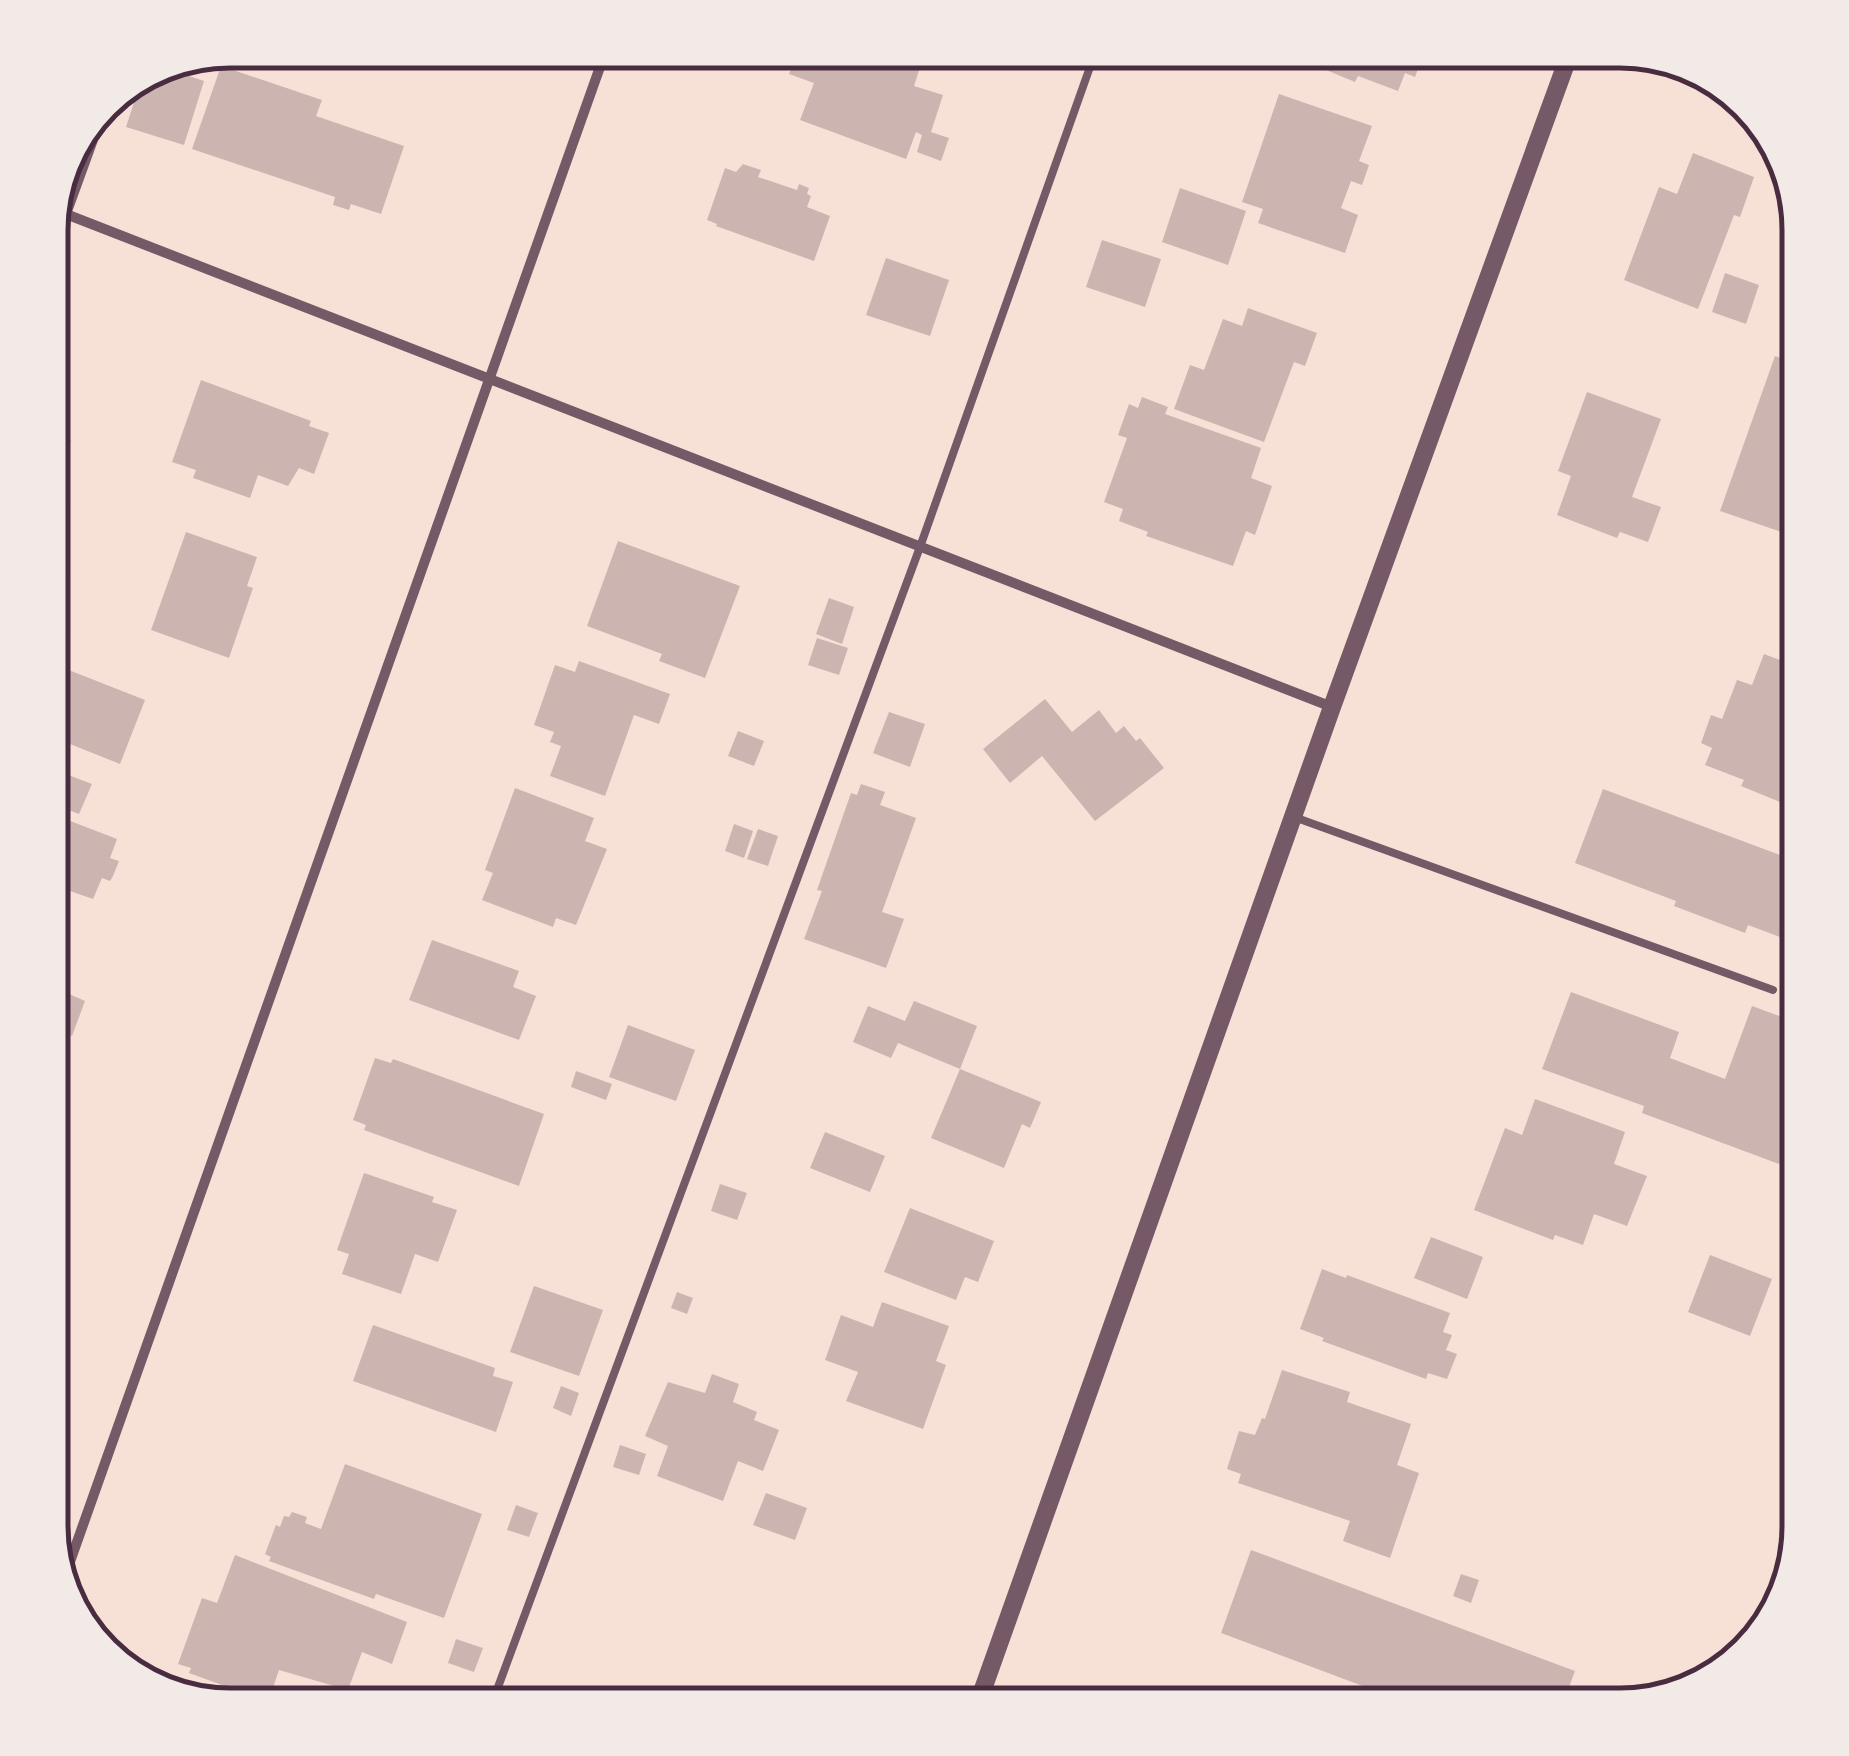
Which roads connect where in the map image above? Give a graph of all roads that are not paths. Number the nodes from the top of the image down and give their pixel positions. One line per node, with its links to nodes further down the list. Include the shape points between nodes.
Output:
1 (600, 68): 7 (street)
2 (1090, 68): 8 (lane)
3 (1564, 68): 9 (street)
4 (92, 145): 5 (lane)
5 (70, 205)
6 (69, 215): 7 (street)
7 (490, 379): 8 (street); 12 (street)
8 (920, 547): 9 (street); 13 (lane)
9 (1332, 707): 10 (street)
10 (1294, 817): 11 (lane); 14 (street)
11 (1774, 990)
12 (71, 1558)
13 (498, 1688)
14 (984, 1688)

